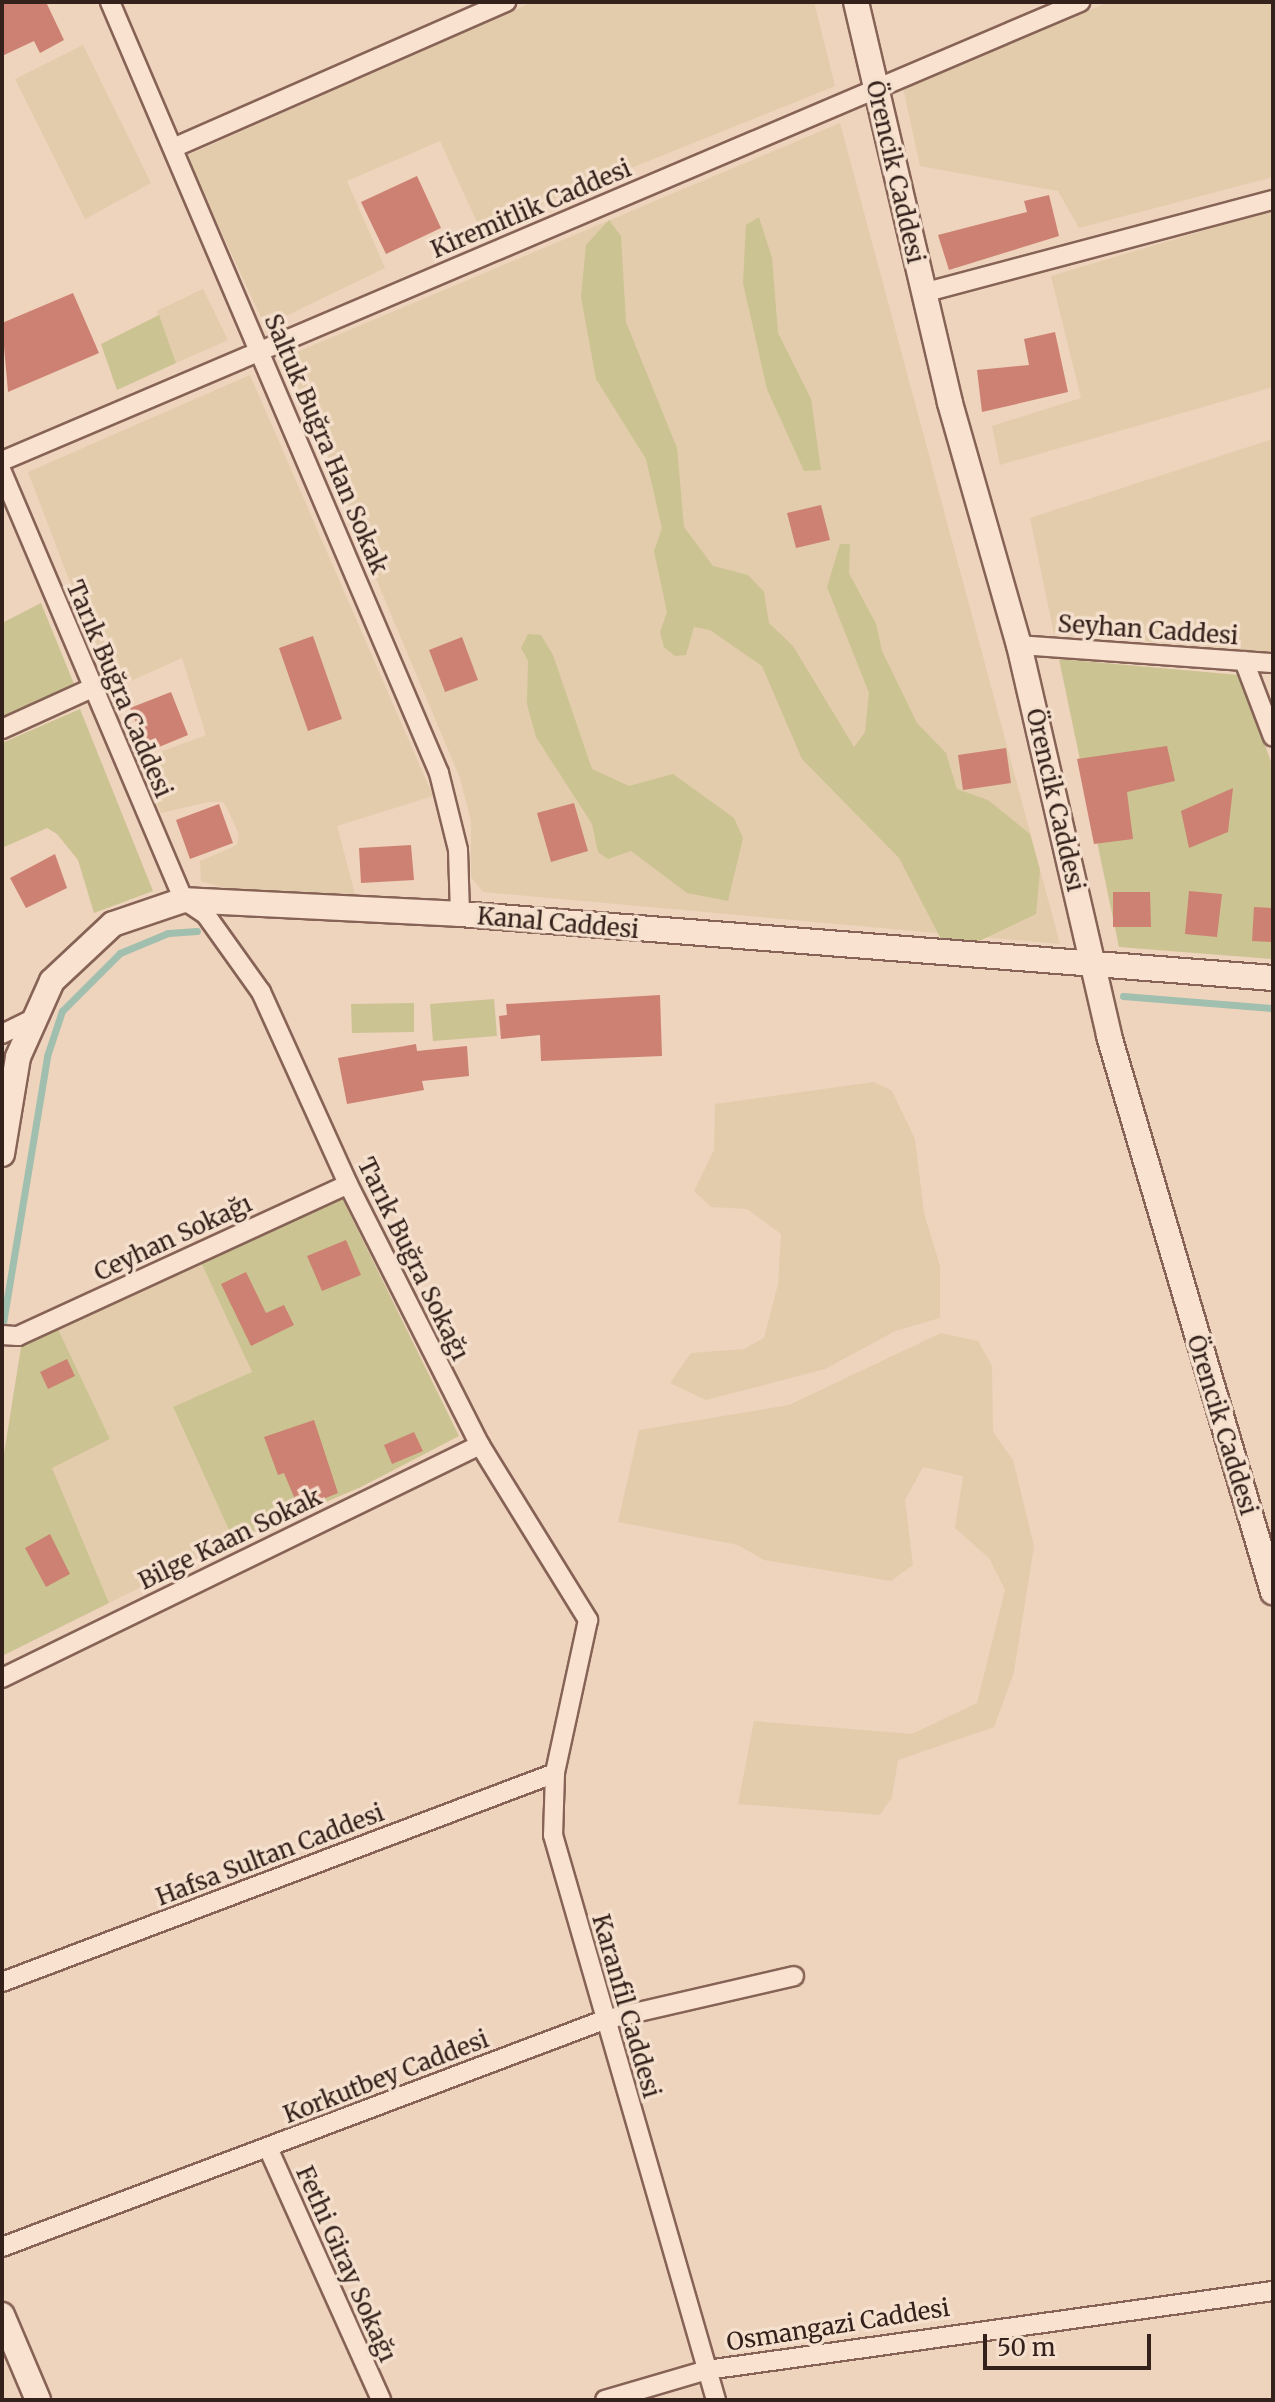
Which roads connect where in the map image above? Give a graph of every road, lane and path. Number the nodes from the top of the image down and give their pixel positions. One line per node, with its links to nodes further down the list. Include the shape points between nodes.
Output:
1 (110, 2): 6 (street, Saltuk Buğra Han Sokak)
2 (506, 2): 6 (street)
3 (856, 2): 5 (street, Örencik Caddesi)
4 (1080, 2): 5 (street, Kiremitlik Caddesi)
5 (874, 87): 8 (street, Örencik Caddesi); 9 (street, Kiremitlik Caddesi)
6 (173, 148): 9 (street, Saltuk Buğra Han Sokak)
7 (1273, 200): 8 (street)
8 (923, 293): 12 (street, Örencik Caddesi)
9 (261, 350): 10 (street, Kiremitlik Caddesi); 19 (street, Saltuk Buğra Han Sokak, via 439,773 458,850)
10 (2, 461)
11 (2, 472): 15 (street, Tarık Buğra Caddesi)
12 (1019, 645): 13 (street, Seyhan Caddesi); 20 (street, Örencik Caddesi)
13 (1244, 661): 14 (street, Seyhan Caddesi); 17 (street)
14 (1273, 663)
15 (92, 688): 16 (street); 18 (street, Tarık Buğra Caddesi)
16 (2, 729)
17 (1273, 737)
18 (184, 900): 19 (street, Kanal Caddesi); 22 (street, Kanal Caddesi, via 130,914 92,939 52,981); 25 (street, Tarık Buğra Sokağı, via 206,915 238,953)
19 (460, 914): 20 (street, Kanal Caddesi)
20 (1092, 962): 21 (street, Kanal Caddesi); 28 (street, Örencik Caddesi)
21 (1273, 978)
22 (29, 1021): 23 (street); 24 (street, Kanal Caddesi)
23 (2, 1034)
24 (2, 1154)
25 (348, 1184): 26 (street, Ceyhan Sokağı); 27 (street, Tarık Buğra Sokağı)
26 (10, 1335)
27 (480, 1445): 29 (street, Tarık Buğra Sokağı); 30 (street, Bilge Kaan Sokak)
28 (1273, 1592)
29 (588, 1620): 31 (street, Karanfil Caddesi)
30 (2, 1678)
31 (555, 1773): 33 (street, Hafsa Sultan Caddesi); 34 (street, Karanfil Caddesi, via 553,1835)
32 (794, 1976): 34 (street, Korkutbey Caddesi)
33 (2, 1982)
34 (604, 2020): 35 (street, Korkutbey Caddesi); 39 (street, Karanfil Caddesi)
35 (268, 2148): 36 (street, Korkutbey Caddesi); 41 (street, Fethi Giray Sokağı)
36 (2, 2247)
37 (1273, 2291): 39 (street, Osmangazi Caddesi)
38 (2, 2315): 40 (street)
39 (707, 2370): 42 (street, Osmangazi Caddesi); 43 (street, Karanfil Caddesi)
40 (38, 2400)
41 (381, 2400)
42 (605, 2400)
43 (716, 2400)

